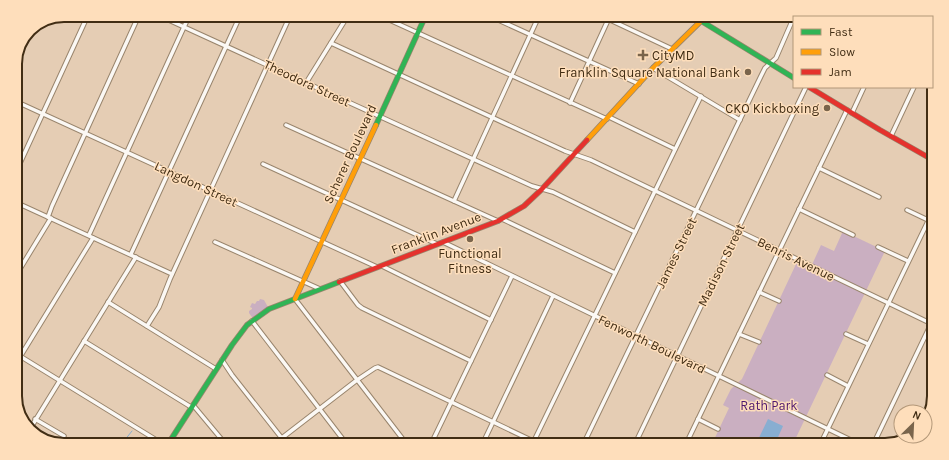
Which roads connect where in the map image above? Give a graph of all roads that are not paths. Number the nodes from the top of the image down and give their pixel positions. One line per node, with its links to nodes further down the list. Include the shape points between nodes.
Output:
1 (85, 22): 40 (street)
2 (136, 22): 46 (street)
3 (173, 22): 17 (street, Theodora Street)
4 (187, 22): 17 (street)
5 (237, 22): 21 (street)
6 (287, 22): 25 (street)
7 (344, 22): 20 (street)
8 (394, 22): 18 (street)
9 (423, 22): 18 (main road, Scherer Boulevard)
10 (503, 22): 19 (street)
11 (536, 22): 19 (street)
12 (606, 22): 23 (street)
13 (616, 22): 22 (street)
14 (697, 22): 22 (main road, Franklin Avenue)
15 (705, 22): 24 (main road)
16 (792, 22): 24 (street, James Street, via 776,58)
17 (184, 27): 21 (street, Theodora Street); 49 (street)
18 (418, 33): 27 (main road, Scherer Boulevard); 28 (street)
19 (530, 34): 23 (street); 28 (street)
20 (330, 43): 27 (street, Benris Avenue); 30 (street)
21 (226, 46): 25 (street, Theodora Street); 57 (street)
22 (672, 49): 26 (main road, Franklin Avenue)
23 (589, 61): 31 (street); 37 (street)
24 (770, 63): 29 (main road); 44 (street, James Street, via 765,68)
25 (268, 65): 30 (street, Theodora Street); 59 (street)
26 (653, 68): 31 (main road, Franklin Avenue); 36 (street)
27 (399, 75): 41 (main road, Scherer Boulevard); 42 (street, Benris Avenue)
28 (511, 76): 37 (street); 42 (street)
29 (793, 77)
30 (306, 83): 41 (street, Theodora Street)
31 (639, 84): 43 (main road, Franklin Avenue)
32 (809, 88): 72 (street, Madison Street)
33 (812, 88): 39 (main road)
34 (863, 88): 39 (street)
35 (914, 88): 47 (street)
36 (701, 96): 44 (street); 48 (street)
37 (570, 103): 43 (street)
38 (22, 104): 40 (street, Langdon Street)
39 (850, 111): 47 (main road); 56 (street)
40 (43, 114): 46 (street, Langdon Street); 53 (street)
41 (380, 116): 52 (main road, Scherer Boulevard); 54 (street, Theodora Street)
42 (492, 118): 50 (street, Benris Avenue); 54 (street)
43 (608, 118): 48 (street); 50 (main road, Franklin Avenue)
44 (740, 120): 67 (street, James Street)
45 (286, 125): 52 (street)
46 (85, 133): 49 (street, Langdon Street); 68 (street, via 52,206)
47 (891, 136): 51 (main road)
48 (675, 149): 60 (street)
49 (127, 152): 57 (street, Langdon Street); 74 (street)
50 (575, 154): 58 (main road, Franklin Avenue); 60 (street, Benris Avenue)
51 (927, 156)
52 (360, 158): 62 (main road, Scherer Boulevard); 63 (street)
53 (22, 159)
54 (473, 159): 58 (street, Theodora Street); 63 (street)
55 (263, 164): 62 (street)
56 (819, 168): 61 (street); 65 (street)
57 (169, 171): 59 (street, Langdon Street); 83 (street)
58 (542, 189): 69 (main road, Franklin Avenue, via 524,206); 73 (street, Theodora Street)
59 (210, 190): 78 (street, Langdon Street); 89 (street)
60 (655, 191): 67 (street, Benris Avenue); 73 (street)
61 (879, 197)
62 (341, 200): 78 (main road, Scherer Boulevard); 80 (street)
63 (454, 201): 69 (street)
64 (22, 205): 68 (street)
65 (799, 209): 75 (street); 82 (street)
66 (907, 210): 70 (street)
67 (696, 211): 72 (street, Benris Avenue); 108 (street, James Street)
68 (50, 218): 74 (street); 86 (street)
69 (500, 220): 79 (main road, Franklin Avenue); 88 (street)
70 (927, 220)
71 (927, 222): 85 (street)
72 (738, 230): 82 (street, Benris Avenue); 113 (street, Madison Street)
73 (635, 232): 88 (street)
74 (89, 235): 76 (street)
75 (853, 235)
76 (93, 238): 83 (street); 112 (street)
77 (215, 242): 91 (street)
78 (322, 242): 87 (street, Langdon Street); 91 (main road, Scherer Boulevard)
79 (443, 242): 80 (main road, Franklin Avenue); 90 (street, Fenworth Boulevard)
80 (438, 244): 87 (main road, Franklin Avenue)
81 (878, 247): 85 (street)
82 (779, 250): 94 (street); 99 (street, Benris Avenue)
83 (131, 254): 84 (street)
84 (136, 257): 89 (street); 98 (street)
85 (908, 261): 99 (street)
86 (22, 265)
87 (380, 266): 92 (main road, Franklin Avenue); 101 (street, Langdon Street)
88 (615, 273): 100 (street)
89 (172, 274): 104 (street, via 159,307)
90 (512, 276): 95 (street, Fenworth Boulevard); 101 (street)
91 (303, 282): 93 (street); 96 (main road, Scherer Boulevard)
92 (340, 282): 93 (main road, Franklin Avenue); 116 (street, via 362,308)
93 (320, 290): 96 (main road, Franklin Avenue)
94 (759, 292): 97 (street); 106 (street)
95 (553, 296): 100 (street, Fenworth Boulevard); 128 (street)
96 (295, 299): 102 (main road, Franklin Avenue, via 269,310); 121 (street)
97 (779, 301)
98 (108, 302): 104 (street); 109 (street)
99 (888, 303): 103 (street, Benris Avenue); 111 (street)
100 (594, 316): 108 (street, Fenworth Boulevard); 143 (street)
101 (491, 320): 116 (street)
102 (252, 321): 115 (main road, Franklin Avenue, via 241,332); 125 (street)
103 (927, 322)
104 (146, 326): 117 (street)
105 (927, 330): 149 (street)
106 (739, 334): 110 (street); 119 (street)
107 (846, 334): 111 (street)
108 (636, 336): 113 (street, Fenworth Boulevard); 144 (street, James Street)
109 (84, 341): 120 (street); 124 (street)
110 (759, 342)
111 (868, 344): 122 (street)
112 (22, 353)
113 (677, 356): 119 (street, Fenworth Boulevard); 145 (street, Madison Street)
114 (22, 357): 120 (street)
115 (222, 360): 117 (main road, Franklin Avenue); 136 (street)
116 (471, 361): 123 (street)
117 (216, 369): 124 (main road, Franklin Avenue)
118 (827, 375): 122 (street)
119 (719, 376): 127 (street); 131 (street, Fenworth Boulevard)
120 (59, 380): 126 (street); 133 (street)
121 (357, 380): 123 (street, via 378,367); 125 (street); 139 (street)
122 (848, 386): 131 (street)
123 (451, 402): 128 (street); 140 (street)
124 (192, 406): 134 (main road, Franklin Avenue); 135 (street)
125 (320, 409): 137 (street); 138 (street)
126 (35, 419): 129 (street); 132 (street)
127 (698, 419): 130 (street); 146 (street)
128 (493, 422): 141 (street); 142 (street)
129 (32, 424)
130 (718, 429)
131 (828, 429): 147 (street); 148 (street, Fenworth Boulevard)
132 (64, 436)
133 (153, 438)
134 (172, 438)
135 (220, 438)
136 (281, 438)
137 (285, 438)
138 (342, 438)
139 (402, 438)
140 (434, 438)
141 (485, 438)
142 (524, 438)
143 (536, 438)
144 (586, 438)
145 (638, 438)
146 (689, 438)
147 (824, 438)
148 (847, 438)
149 (876, 438)

